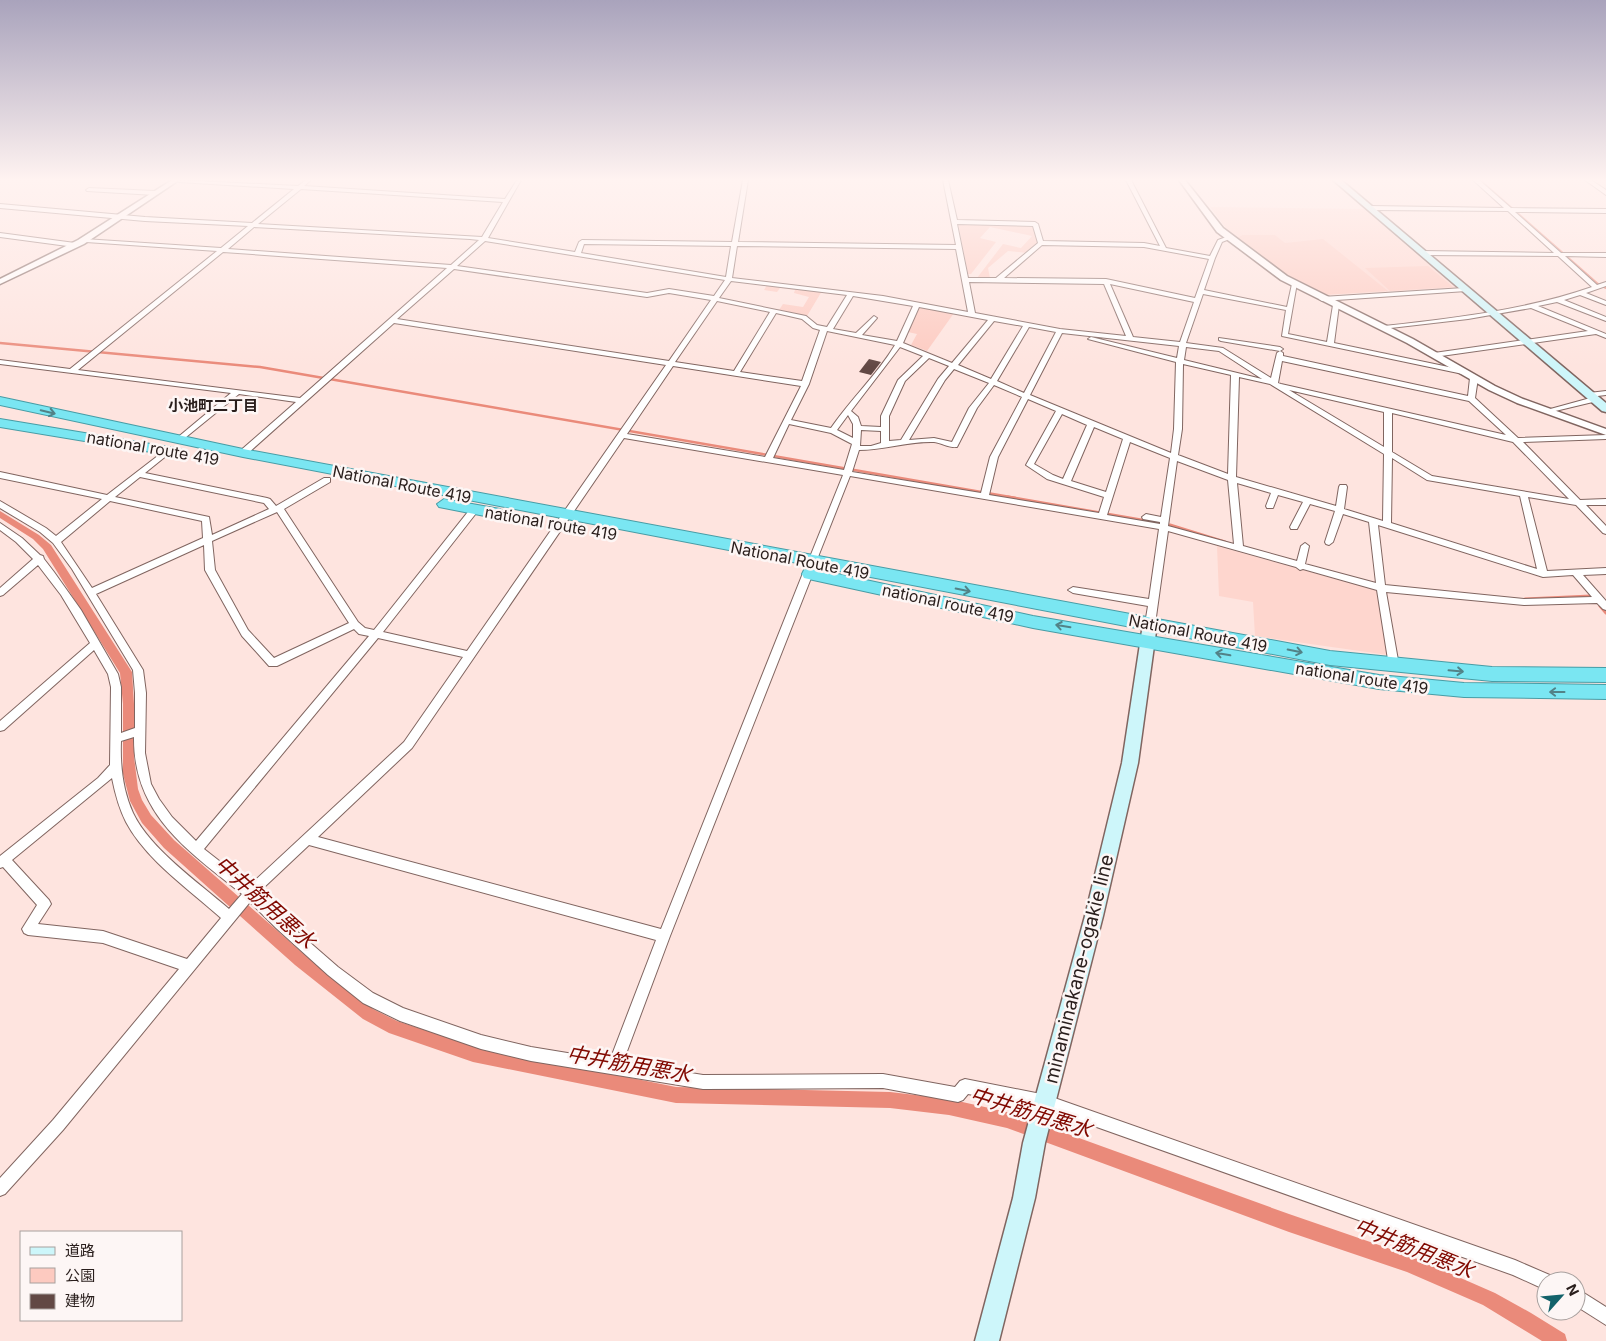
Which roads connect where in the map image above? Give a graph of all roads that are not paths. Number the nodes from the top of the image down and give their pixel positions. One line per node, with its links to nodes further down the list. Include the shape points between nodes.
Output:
1 (57, 243): 18 (street)
2 (80, 243): 18 (street)
3 (121, 243): 21 (street)
4 (231, 243): 21 (street)
5 (480, 243): 28 (street)
6 (508, 243): 22 (street)
7 (582, 243): 22 (street)
8 (626, 243): 17 (street)
9 (959, 243): 19 (street)
10 (1041, 243): 20 (street, via 1144,244); 32 (street)
11 (1161, 243): 20 (street)
12 (1219, 243): 27 (street)
13 (1235, 243): 34 (street)
14 (1410, 243): 23 (main road)
15 (1549, 243): 24 (street)
16 (1555, 243): 25 (street)
17 (735, 244): 19 (street); 29 (street)
18 (75, 245): 30 (street)
19 (960, 246): 31 (street)
20 (1164, 249): 27 (street)
21 (222, 250): 28 (street); 78 (street)
22 (578, 253): 29 (street)
23 (1422, 253): 24 (street); 36 (main road)
24 (1562, 255): 25 (street); 35 (street)
25 (1572, 256): 26 (street); 35 (street)
26 (1606, 257)
27 (1212, 258): 37 (street)
28 (453, 267): 40 (street, via 647,294 669,291); 55 (street)
29 (729, 277): 39 (street); 40 (street); 51 (street, via 843,288)
30 (2, 280)
31 (966, 280): 32 (street); 51 (street)
32 (998, 280): 33 (street)
33 (1106, 281): 43 (street); 63 (street)
34 (1294, 284): 41 (street); 48 (street)
35 (1600, 285): 38 (street); 50 (street)
36 (1464, 290): 41 (street); 50 (main road)
37 (1200, 291): 43 (street); 48 (street)
38 (1580, 293): 42 (street); 44 (street)
39 (850, 294): 45 (street); 58 (street)
40 (715, 298): 49 (street); 76 (street)
41 (1322, 298): 46 (street)
42 (1556, 299): 47 (street); 54 (street)
43 (1198, 301): 67 (street)
44 (1606, 303)
45 (917, 305): 51 (street); 68 (street)
46 (1336, 305): 57 (street); 69 (street)
47 (1530, 305): 50 (street); 60 (street)
48 (1289, 309): 62 (street)
49 (774, 311): 58 (street, via 804,317 815,327); 80 (street)
50 (1489, 311): 57 (street); 66 (main road)
51 (971, 312): 53 (street); 63 (street)
52 (874, 318): 61 (street)
53 (992, 318): 56 (street); 77 (street)
54 (1606, 319)
55 (394, 321): 76 (street); 92 (street)
56 (1028, 324): 59 (street); 83 (street)
57 (1384, 328): 72 (street)
58 (827, 330): 61 (street); 84 (street)
59 (1060, 331): 63 (street); 75 (street); 88 (street)
60 (1597, 332): 64 (street); 66 (street)
61 (858, 335): 68 (street)
62 (1284, 335): 69 (street); 70 (street)
63 (1129, 336): 67 (street)
64 (1606, 336)
65 (1222, 339): 70 (street)
66 (1526, 341): 72 (street); 89 (main road)
67 (1183, 343): 75 (street); 85 (street, via 1221,349)
68 (899, 344): 71 (street); 95 (street)
69 (1330, 344): 79 (street)
70 (1280, 349): 73 (street)
71 (928, 355): 77 (street); 102 (street, via 902,380 885,416)
72 (1434, 355): 79 (street)
73 (1280, 358): 85 (street); 90 (street)
74 (0, 362): 78 (street)
75 (1180, 362): 81 (street); 116 (street)
76 (671, 363): 80 (street); 104 (street)
77 (954, 365): 83 (street); 109 (street)
78 (72, 371): 86 (street)
79 (1462, 372): 82 (street)
80 (736, 373): 84 (street)
81 (1235, 375): 85 (street); 120 (street)
82 (1474, 378): 90 (street); 97 (street)
83 (993, 382): 88 (street); 109 (street, via 973,408 954,445 934,440)
84 (805, 384): 98 (street)
85 (1274, 384): 96 (street); 114 (street)
86 (237, 392): 92 (street); 111 (street)
87 (1606, 393): 89 (street)
88 (1027, 396): 94 (street); 125 (street, via 994,457)
89 (1591, 397): 93 (main road); 97 (street)
90 (1471, 399): 108 (street)
91 (0, 401): 111 (highway, National Route 419, one-way to 111)
92 (302, 401): 113 (street)
93 (1606, 409)
94 (1060, 410): 100 (street); 122 (street, via 1030,465)
95 (846, 411): 101 (street, via 854,414); 103 (street)
96 (1388, 411): 108 (street); 114 (street)
97 (1547, 411): 105 (street)
98 (787, 421): 103 (street); 115 (street)
99 (0, 423): 111 (highway, national route 419)
100 (1092, 423): 107 (street); 122 (street)
101 (857, 428): 102 (street); 112 (street)
102 (885, 429): 110 (street)
103 (833, 431): 112 (street)
104 (623, 432): 115 (street); 139 (street)
105 (1606, 432)
106 (1606, 437): 108 (street)
107 (1127, 438): 116 (street); 127 (street)
108 (1516, 440): 131 (street)
109 (904, 442): 110 (street)
110 (885, 444): 112 (street, via 872,448)
111 (174, 445): 113 (highway, National Route 419); 118 (street); 121 (highway, national route 419)
112 (856, 445): 117 (street)
113 (243, 453): 139 (highway, National Route 419)
114 (1388, 454): 126 (street, via 1430,478); 142 (street)
115 (769, 457): 117 (street)
116 (1174, 458): 120 (street); 141 (street)
117 (848, 470): 125 (street); 153 (street)
118 (138, 474): 129 (street); 135 (street, via 267,501)
119 (0, 476): 129 (street)
120 (1232, 478): 124 (street); 149 (street)
121 (328, 480): 135 (street); 136 (highway, national route 419)
122 (1066, 482): 127 (street)
123 (1343, 488): 137 (street)
124 (1275, 492): 130 (street); 134 (street)
125 (986, 493): 138 (street)
126 (1524, 493): 131 (street); 156 (street)
127 (1107, 495): 138 (street)
128 (1606, 497): 131 (street)
129 (108, 499): 146 (street, via 206,519); 147 (street)
130 (1308, 500): 137 (street); 144 (street)
131 (1576, 500): 132 (street); 145 (street)
132 (1606, 502)
133 (0, 504): 147 (street)
134 (1270, 506)
135 (276, 509): 146 (street); 163 (street)
136 (474, 510): 139 (highway, national route 419); 165 (street)
137 (1340, 510): 140 (street); 148 (street)
138 (1102, 513): 141 (street)
139 (563, 519): 153 (highway, national route 419, via 712,552); 167 (street)
140 (1373, 520): 142 (street); 157 (street)
141 (1164, 524): 149 (street); 161 (street)
142 (1387, 524): 156 (street)
143 (0, 526): 151 (street, via 18,537)
144 (1294, 527)
145 (1606, 532)
146 (208, 540): 159 (street); 163 (street, via 210,570 245,633 273,663)
147 (56, 541): 159 (street)
148 (1328, 542)
149 (1238, 546): 152 (street)
150 (1305, 546): 152 (street)
151 (40, 558): 160 (street); 166 (street, via 56,577)
152 (1301, 564): 157 (street)
153 (810, 568): 164 (highway, national route 419, via 1033,622); 180 (street)
154 (1606, 571): 155 (street)
155 (1575, 572): 156 (street); 162 (street)
156 (1543, 574)
157 (1381, 588): 162 (street, via 1524,602); 168 (street)
158 (1073, 590): 161 (street)
159 (91, 592): 172 (street, via 138,670)
160 (0, 593)
161 (1152, 603): 164 (street)
162 (1603, 604)
163 (355, 624): 165 (street, via 362,631)
164 (1149, 632): 168 (highway, National Route 419, one-way to 168); 170 (highway, national route 419, one-way to 164, via 1490,692 1379,682); 183 (main road, minaminakane-ogakie line, via 1130,763)
165 (376, 634): 167 (street); 176 (street)
166 (95, 644): 171 (street); 173 (street, via 113,674)
167 (469, 655): 175 (street, via 401,753)
168 (1394, 666): 169 (highway, National Route 419, one-way to 169, via 1492,674)
169 (1606, 675)
170 (1606, 692)
171 (0, 727)
172 (141, 730): 173 (street); 176 (street, via 141,766 149,794 164,815)
173 (116, 739): 174 (street)
174 (115, 767): 177 (street); 179 (street, via 133,824 155,849)
175 (306, 839): 178 (street); 180 (street)
176 (197, 849): 178 (street)
177 (2, 862): 181 (street, via 45,904 28,929 103,937)
178 (250, 893): 179 (street); 182 (street, via 333,971 368,998 400,1014 481,1042 531,1054)
179 (228, 916): 181 (street)
180 (664, 936): 182 (street)
181 (189, 966): 184 (street, via 58,1125)
182 (615, 1066): 183 (street, via 703,1082 883,1081 958,1095 965,1086)
183 (1044, 1108): 185 (street); 188 (main road, minaminakane-ogakie line)
184 (0, 1189)
185 (1536, 1277)
186 (1586, 1303): 187 (street)
187 (1606, 1317)
188 (987, 1341)

